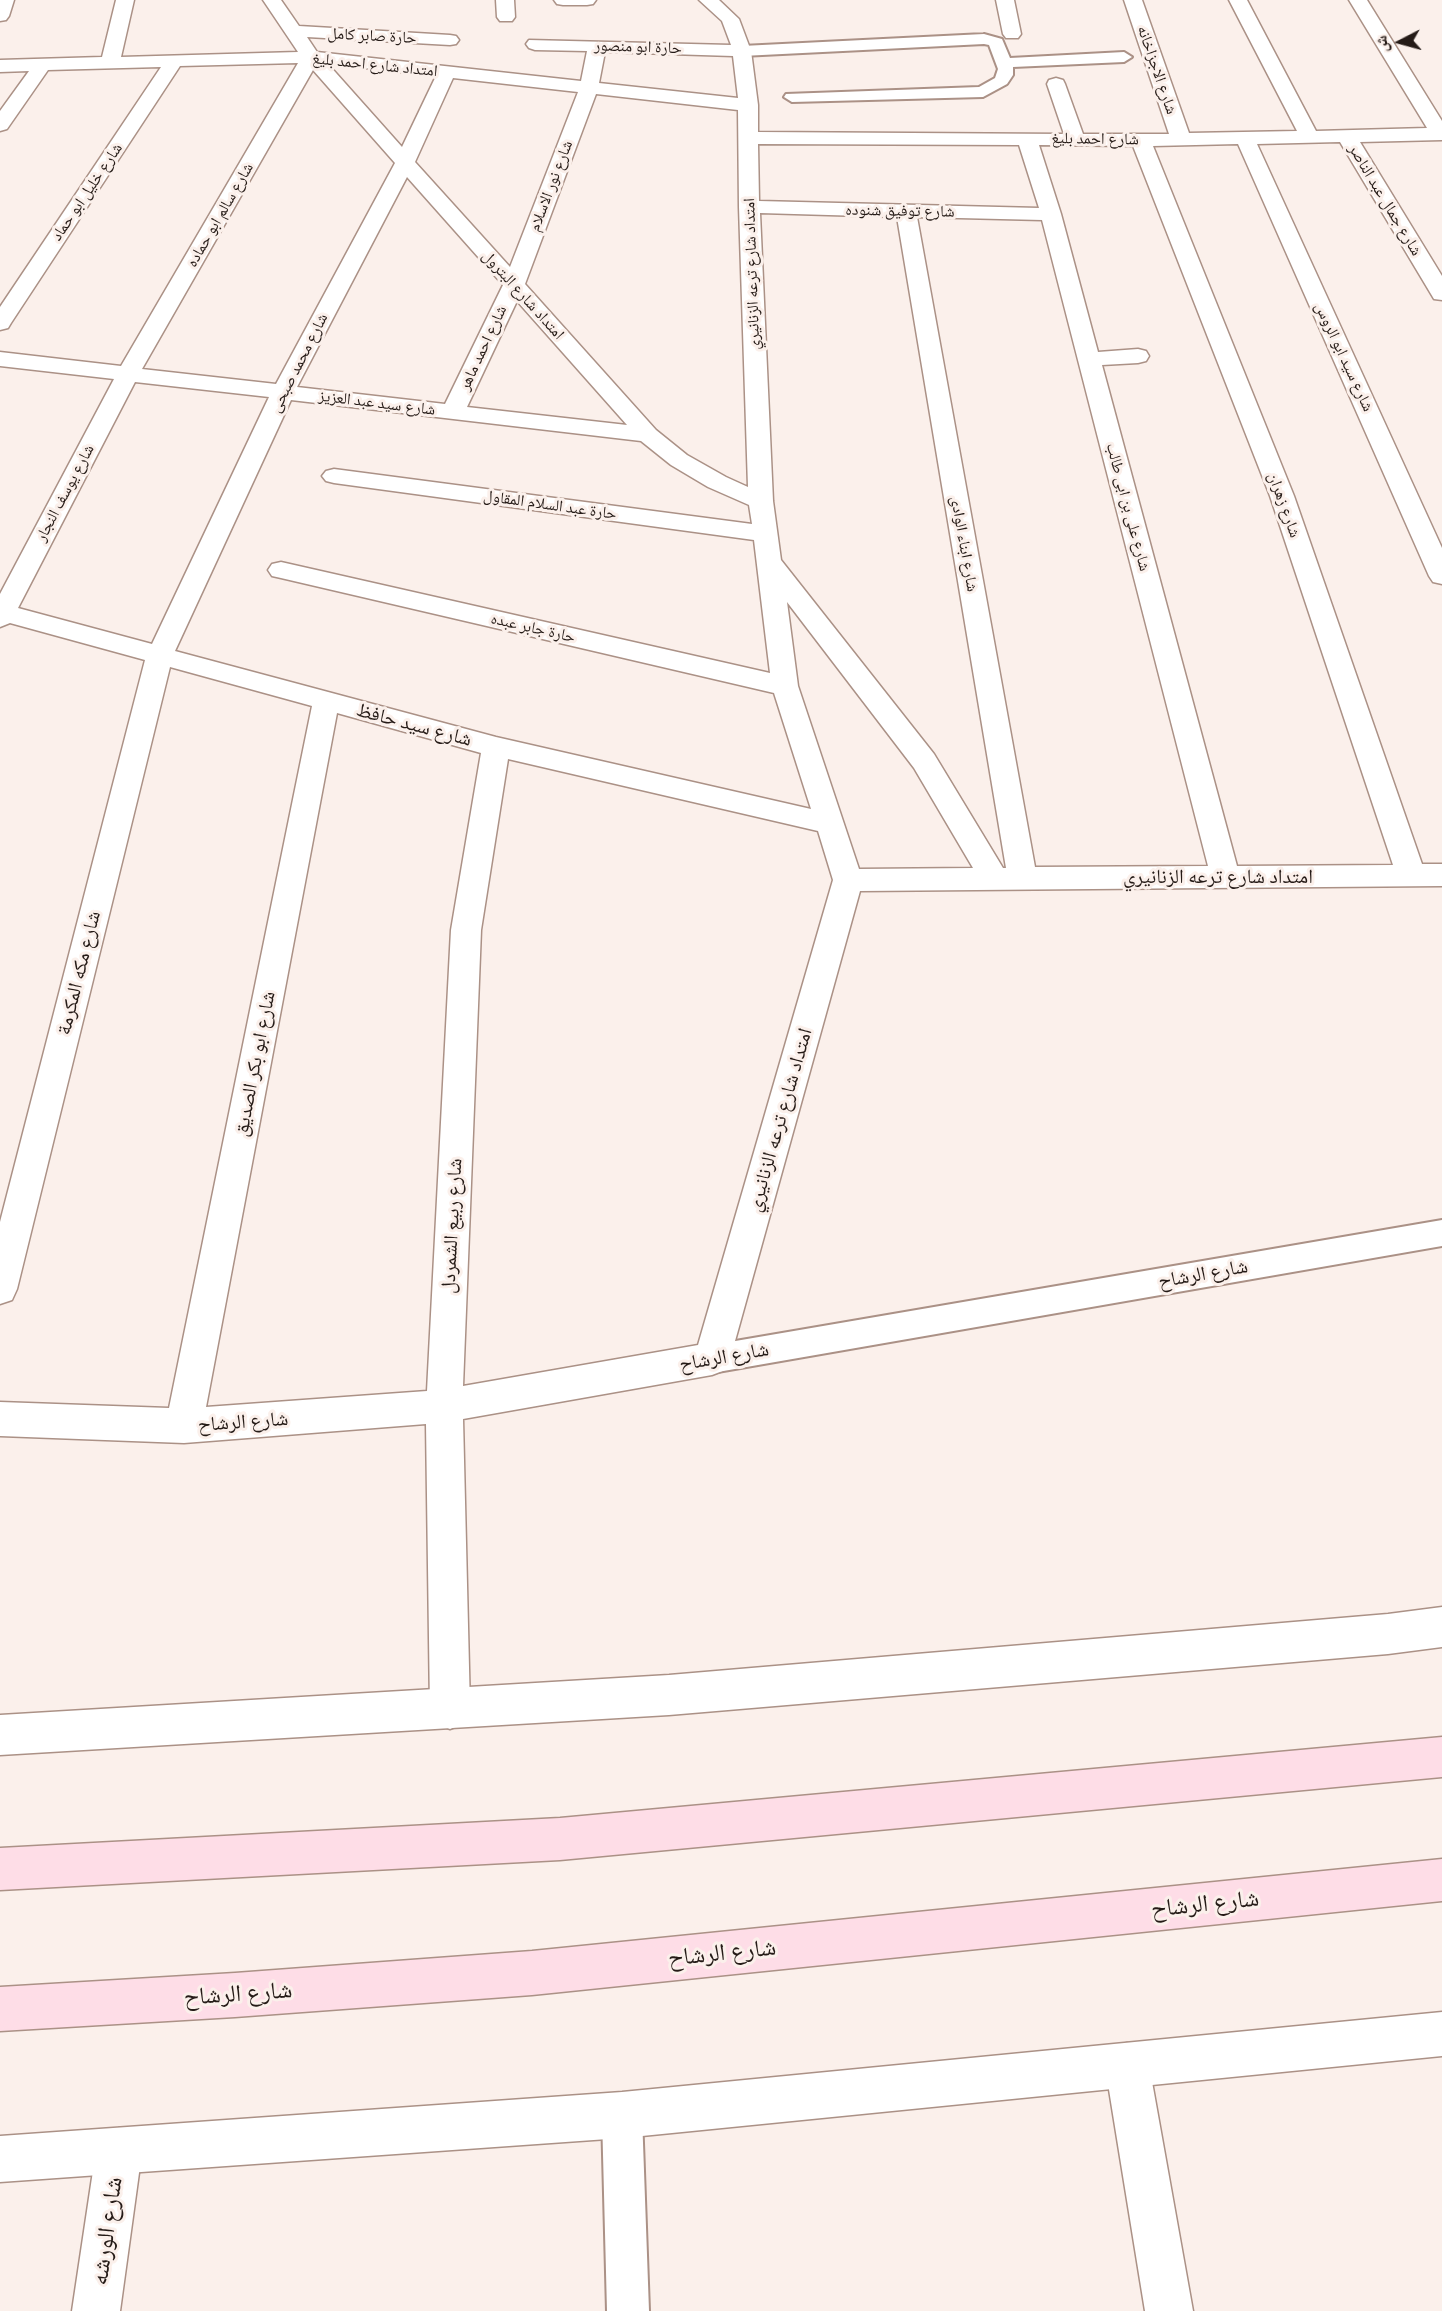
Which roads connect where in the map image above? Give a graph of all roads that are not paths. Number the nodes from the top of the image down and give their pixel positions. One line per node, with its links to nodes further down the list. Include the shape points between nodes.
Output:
1 (5, 0): 11 (street)
2 (125, 0): 21 (street)
3 (272, 0): 12 (street, امتداد شارع البترول)
4 (563, 0): 5 (street)
5 (587, 0)
6 (708, 0): 17 (street, امتداد شارع ترعه الزنانيري, via 729,19)
7 (1005, 0): 13 (street)
8 (1134, 0): 38 (street, شارع الاجزاخانه)
9 (1238, 0): 37 (street)
10 (1358, 0): 31 (street)
11 (0, 16)
12 (294, 31): 14 (street, حارة صابر كامل); 18 (street, امتداد شارع البترول)
13 (1012, 34)
14 (450, 40)
15 (535, 44): 16 (street, حارة ابو منصور)
16 (597, 46): 17 (street, حارة ابو منصور); 27 (street, شارع نور الاسلام)
17 (742, 51): 22 (lane, via 984,39 996,42); 29 (street, امتداد شارع ترعه الزنانيري)
18 (311, 57): 20 (street, امتداد شارع احمد بليغ); 25 (street, امتداد شارع احمد بليغ); 40 (street, امتداد شارع البترول); 50 (street, شارع سالم ابو حماده)
19 (1124, 57): 22 (lane)
20 (174, 61): 21 (street, امتداد شارع احمد بليغ); 46 (street, شارع خليل ابو حماد)
21 (110, 63): 23 (street, امتداد شارع احمد بليغ)
22 (1004, 63): 28 (lane, via 1004,78 983,92)
23 (44, 64): 24 (street, امتداد شارع احمد بليغ); 30 (street)
24 (0, 66)
25 (447, 72): 27 (street, امتداد شارع احمد بليغ); 40 (street, شارع محمد صبحى)
26 (1056, 84): 35 (street)
27 (589, 87): 29 (street, امتداد شارع احمد بليغ); 44 (street, شارع نور الاسلام)
28 (792, 97)
29 (748, 105): 33 (street, امتداد شارع ترعه الزنانيري)
30 (0, 125)
31 (1441, 134): 32 (street, شارع احمد بليغ)
32 (1347, 137): 37 (street, شارع احمد بليغ); 45 (street, شارع جمال عبد الناصر)
33 (748, 138): 34 (street, شارع احمد بليغ); 41 (street, امتداد شارع ترعه الزنانيري)
34 (1027, 138): 35 (street, شارع احمد بليغ); 43 (street, شارع على بن ابى طالب)
35 (1075, 138): 39 (street, شارع احمد بليغ)
36 (1245, 138): 37 (street, شارع احمد بليغ); 38 (street, شارع احمد بليغ); 58 (street, شارع سيد ابو الروس)
37 (1310, 138)
38 (1181, 139): 39 (street, شارع احمد بليغ)
39 (1141, 140): 65 (street, شارع زهران, via 1282,496)
40 (405, 162): 44 (street, امتداد شارع البترول); 51 (street, شارع محمد صبحى)
41 (749, 207): 42 (street, شارع توفيق شنوده); 55 (street, امتداد شارع ترعه الزنانيري)
42 (906, 211): 43 (street, شارع توفيق شنوده); 68 (street, شارع ابناء الوادى)
43 (1051, 214): 49 (street, شارع على بن ابى طالب)
44 (514, 284): 52 (street, شارع احمد ماهر); 53 (street, امتداد شارع البترول)
45 (1442, 294)
46 (0, 323)
47 (1138, 356): 49 (street)
48 (0, 358): 50 (street, شارع سيد عبد العزيز)
49 (1089, 359): 67 (street, شارع على بن ابى طالب)
50 (128, 374): 51 (street, شارع سيد عبد العزيز); 59 (street, شارع يوسف النجار)
51 (283, 392): 52 (street, شارع سيد عبد العزيز); 60 (street, شارع محمد صبحى)
52 (453, 412): 53 (street, شارع سيد عبد العزيز)
53 (648, 435): 55 (street, امتداد شارع البترول, via 679,460)
54 (334, 476): 56 (street, حارة عبد السلام المقاول)
55 (761, 501): 56 (street, امتداد شارع ترعه الزنانيري)
56 (766, 547): 61 (street, امتداد شارع ترعه الزنانيري); 68 (street)
57 (280, 570): 61 (street, حارة جابر عبده)
58 (1442, 576)
59 (1, 615): 60 (street, شارع سيد حافظ)
60 (159, 657): 62 (street, شارع سيد حافظ); 71 (street, شارع مكه المكرمة)
61 (784, 686): 64 (street, امتداد شارع ترعه الزنانيري)
62 (326, 702): 63 (street, شارع سيد حافظ); 75 (street, شارع ابو بكر الصديق)
63 (496, 747): 64 (street, شارع سيد حافظ); 73 (street, شارع ربيع الشمردل, via 466,930)
64 (831, 824): 69 (street, امتداد شارع ترعه الزنانيري)
65 (1411, 876): 66 (street, امتداد شارع ترعه الزنانيري); 67 (street, امتداد شارع ترعه الزنانيري)
66 (1442, 876)
67 (1225, 877): 68 (street, امتداد شارع ترعه الزنانيري)
68 (1008, 878): 69 (street, امتداد شارع ترعه الزنانيري)
69 (848, 880): 72 (street, امتداد شارع ترعه الزنانيري)
70 (1442, 1233): 72 (lane, شارع الرشاح)
71 (0, 1289)
72 (712, 1359): 73 (street, شارع الرشاح)
73 (444, 1406): 75 (street, شارع الرشاح); 77 (street, شارع ربيع الشمردل)
74 (0, 1419): 75 (street, شارع الرشاح)
75 (184, 1426)
76 (1442, 1627): 77 (street, via 681,1694)
77 (450, 1708): 78 (street)
78 (0, 1735)
79 (1442, 1757): 80 (main road, via 560,1839)
80 (0, 1869)
81 (1442, 1880): 82 (main road, شارع الرشاح, via 532,1972)
82 (0, 2009)
83 (1442, 2036): 84 (street)
84 (1127, 2065): 85 (street); 90 (street)
85 (622, 2115): 86 (street); 89 (lane)
86 (119, 2151): 87 (street); 88 (street, شارع الورشه)
87 (0, 2159)
88 (96, 2311)
89 (628, 2311)
90 (1169, 2311)

